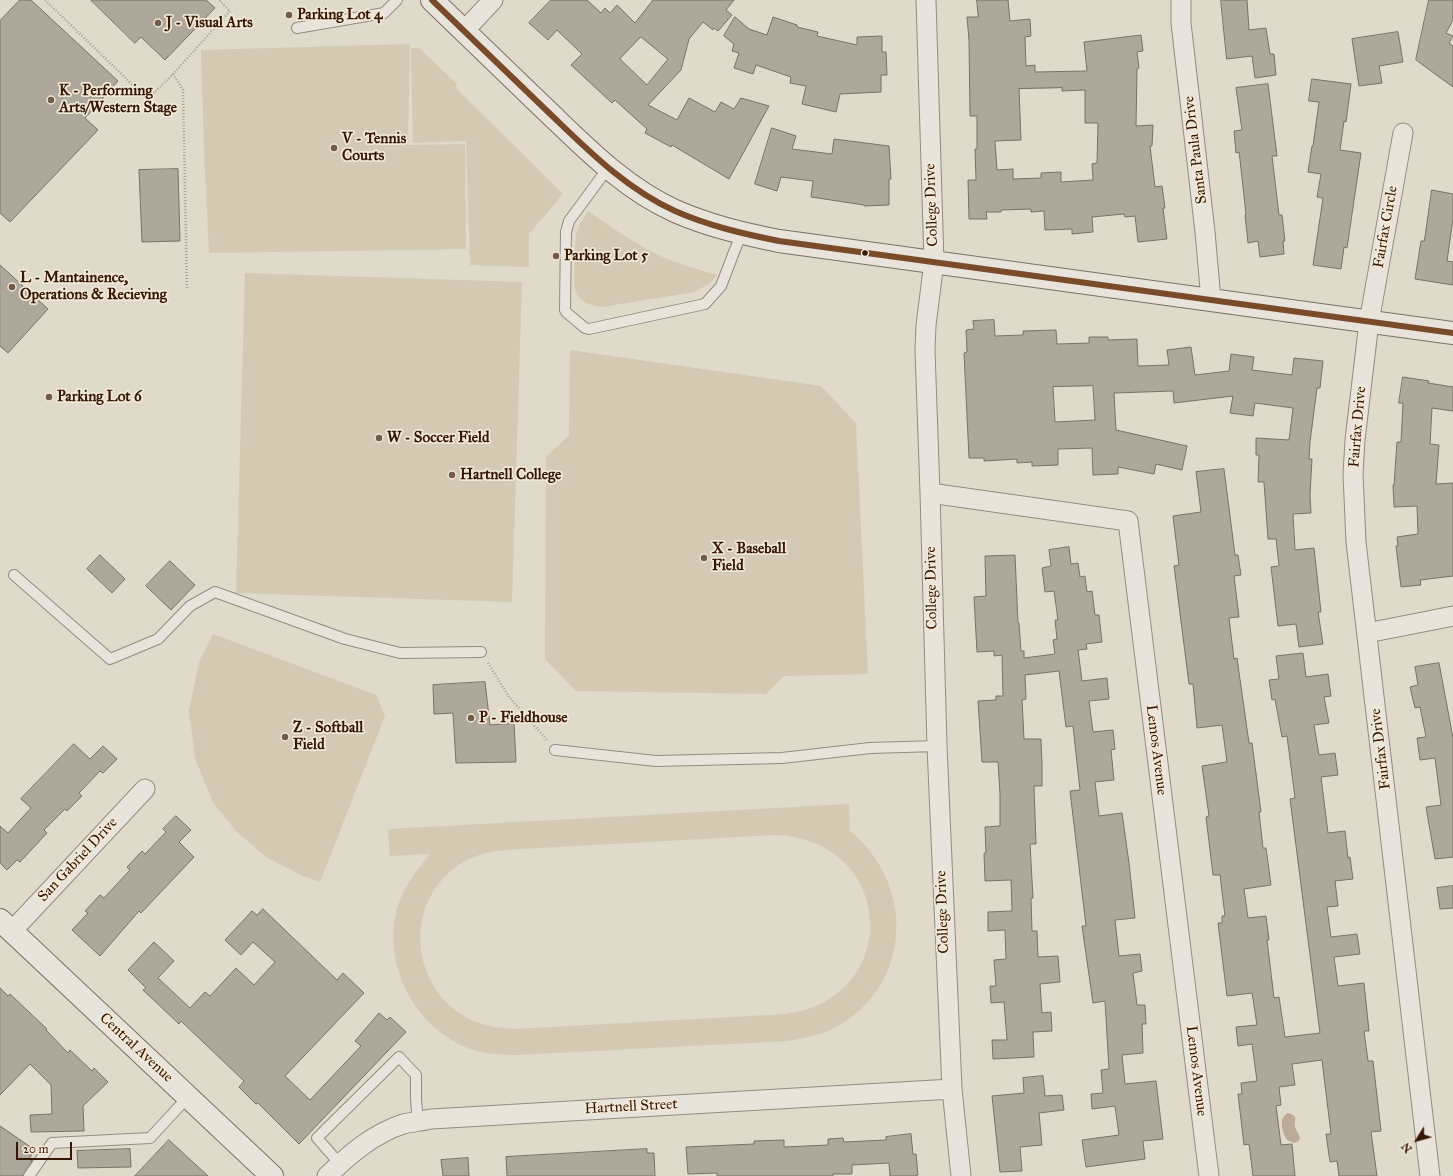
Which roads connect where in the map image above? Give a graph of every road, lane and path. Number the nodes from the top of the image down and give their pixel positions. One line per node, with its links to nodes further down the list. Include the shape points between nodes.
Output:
1 (45, 0): 10 (path, via 142,94 153,94)
2 (219, 0): 10 (path, via 230,11)
3 (397, 0): 8 (lane, via 384,13)
4 (432, 0): 9 (main road)
5 (493, 0): 9 (street)
6 (926, 0): 14 (street, College Drive)
7 (1181, 0): 16 (street, Santa Paula Drive, via 1181,23)
8 (297, 28)
9 (464, 31): 12 (main road)
10 (173, 74): 15 (path, via 183,90)
11 (1403, 133): 17 (street, Fairfax Circle)
12 (608, 168): 13 (main road, via 642,192 675,210); 13 (lane, via 569,221 566,232 565,310 585,328 705,304 721,286)
13 (741, 234): 14 (main road)
14 (934, 262): 16 (main road); 19 (street, College Drive, via 925,350)
15 (187, 290)
16 (1211, 300): 17 (main road)
17 (1369, 322): 18 (main road); 22 (street, Fairfax Drive, via 1353,474 1356,542)
18 (1453, 333)
19 (930, 493): 24 (street, College Drive); 35 (street, Lemos Avenue, via 1128,521)
20 (14, 574): 23 (lane, via 110,659 158,639 190,606 215,592 345,639 400,652)
21 (1453, 616): 22 (street)
22 (1367, 633): 36 (street, Fairfax Drive)
23 (481, 652): 25 (path, via 509,697)
24 (937, 746): 25 (lane, via 870,748 782,758 656,760); 28 (street, College Drive)
25 (556, 750)
26 (145, 789): 27 (street, San Gabriel Drive)
27 (6, 926): 29 (main road, Central Avenue)
28 (952, 1089): 30 (street, Hartnell Street, via 534,1112); 34 (street, College Drive)
29 (188, 1097): 32 (lane, via 150,1138 52,1143); 33 (main road, Central Avenue)
30 (418, 1121): 31 (street, Hartnell Street, via 383,1132 363,1144); 31 (lane, via 416,1075 399,1057 317,1138)
31 (334, 1170)
32 (29, 1176)
33 (272, 1176)
34 (961, 1176)
35 (1209, 1176)
36 (1430, 1176)

